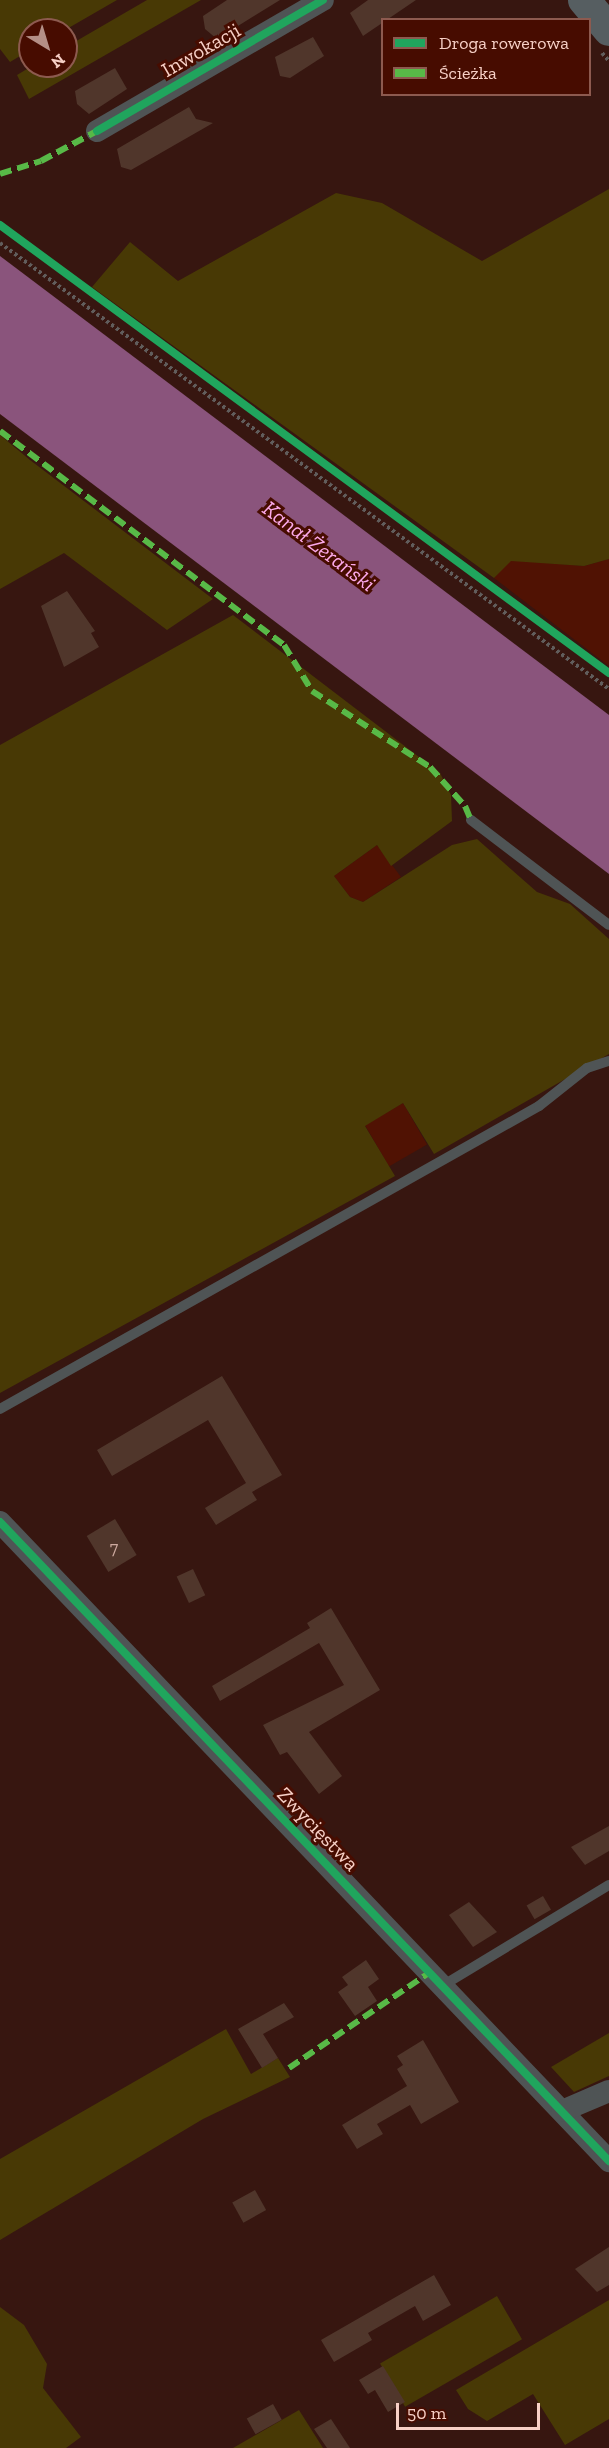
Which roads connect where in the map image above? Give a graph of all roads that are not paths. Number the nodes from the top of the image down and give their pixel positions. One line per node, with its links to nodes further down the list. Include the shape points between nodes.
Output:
1 (323, 0): 4 (street, Inwokacji)
2 (584, 0): 3 (main road)
3 (609, 30)
4 (97, 131)
5 (471, 820): 6 (lane)
6 (609, 925)
7 (609, 1061): 8 (lane, via 587,1068 539,1106)
8 (0, 1408)
9 (0, 1522): 11 (street, Zwycięstwa)
10 (609, 1885): 11 (lane)
11 (442, 1986): 13 (street, Zwycięstwa)
12 (609, 2091): 13 (street)
13 (562, 2111): 14 (street, Zwycięstwa)
14 (609, 2161)

